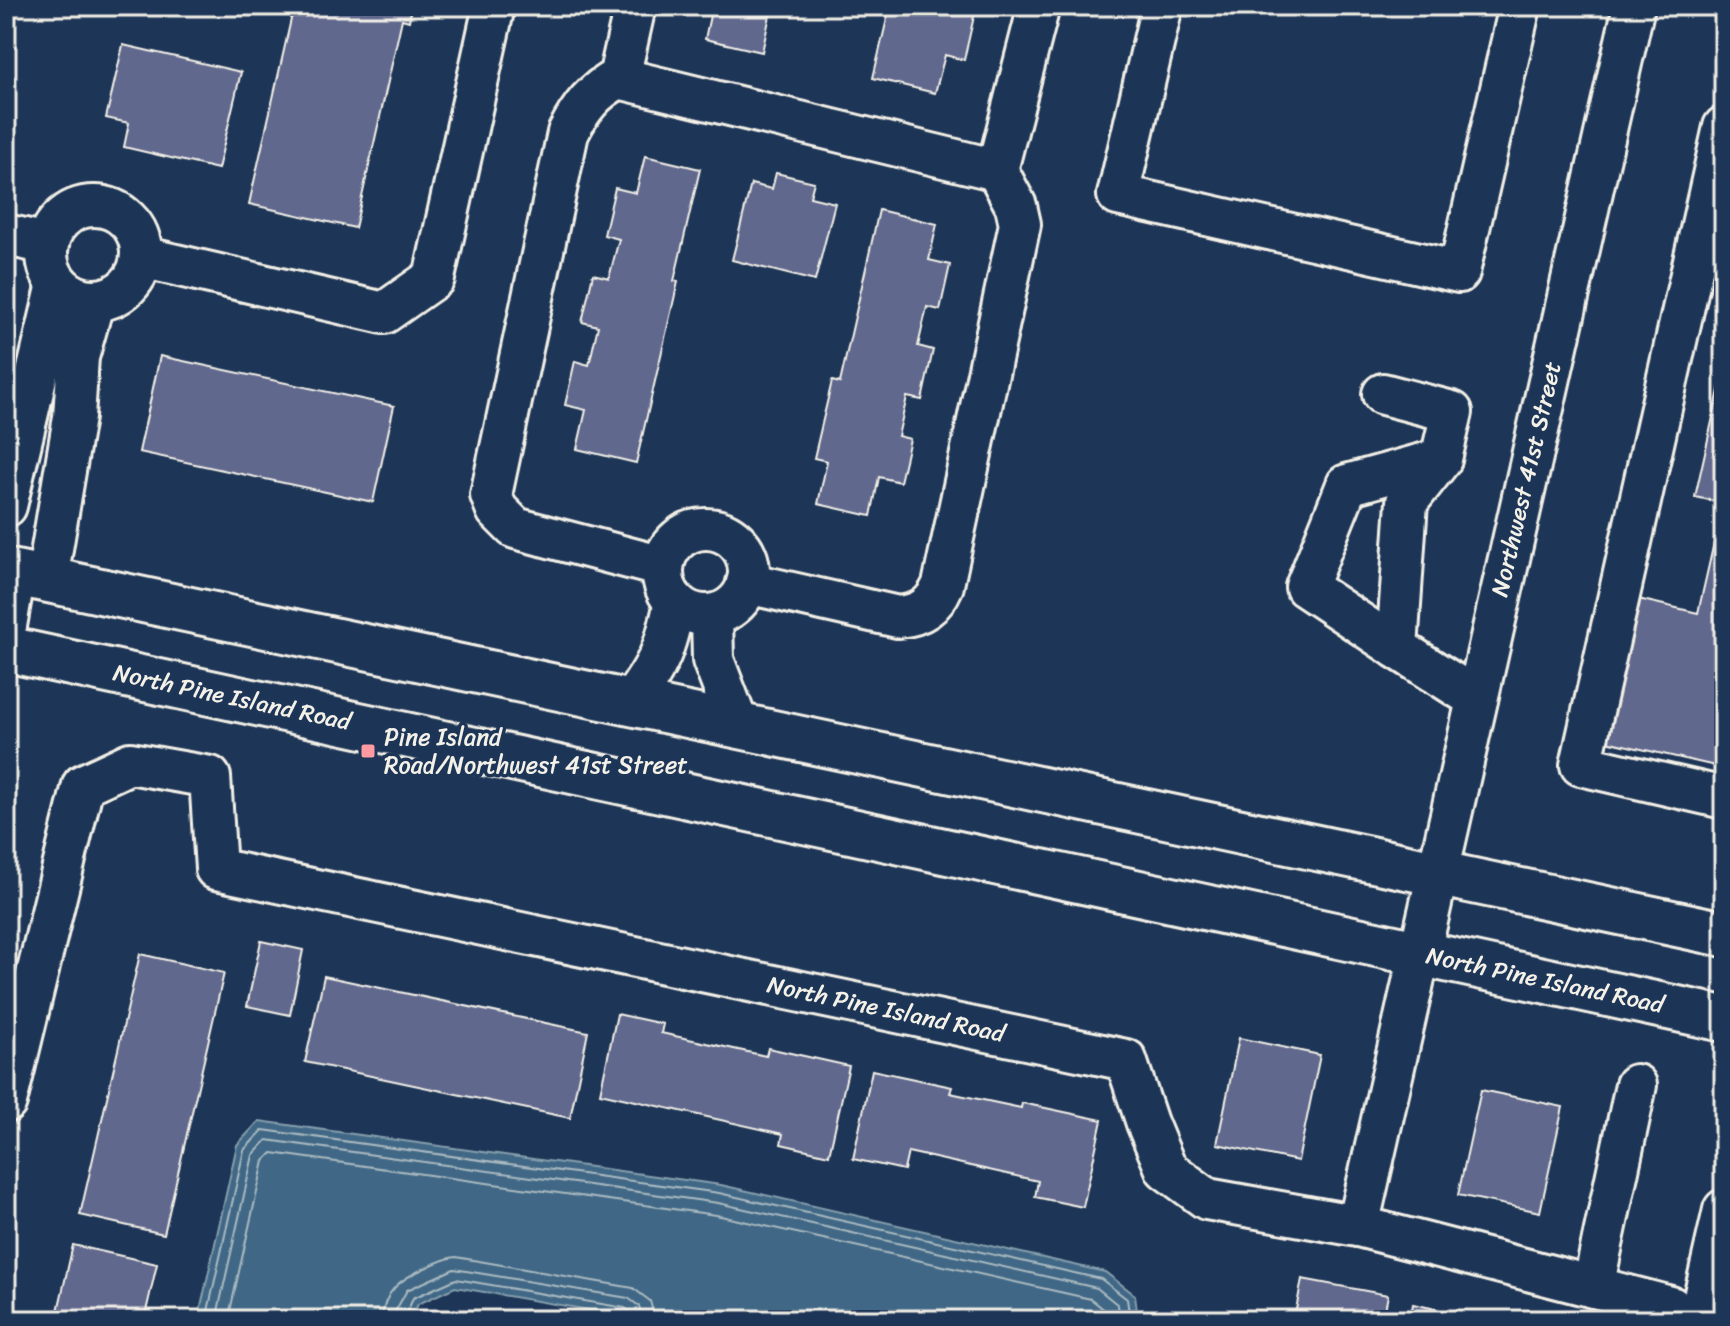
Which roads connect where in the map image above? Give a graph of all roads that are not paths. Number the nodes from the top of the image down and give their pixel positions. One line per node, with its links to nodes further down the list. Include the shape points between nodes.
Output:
1 (494, 6): 12 (street, via 434,278 384,313)
2 (635, 6): 7 (street)
3 (1039, 6): 9 (street)
4 (1520, 6): 6 (street, via 1459,272 1118,195)
5 (1634, 6): 25 (street, Northwest 41st Street)
6 (1157, 7)
7 (619, 78): 9 (street); 20 (street, via 589,99 568,133 491,495 515,528)
8 (1724, 127): 28 (street, via 1581,765)
9 (997, 170): 19 (street, via 1020,224 936,600 912,616 898,617)
10 (6, 235): 11 (street)
11 (48, 244): 12 (street, via 61,219 75,210 107,208 132,226); 13 (street, via 50,272)
12 (141, 257): 14 (street, via 130,284 107,299)
13 (58, 284): 14 (street, via 81,299); 17 (street)
14 (94, 300): 18 (street, via 78,357 74,417)
15 (1383, 394): 16 (street, via 1452,412)
16 (1441, 459): 23 (street, via 1407,502); 23 (street, via 1347,485 1306,587)
17 (6, 506)
18 (22, 574): 22 (street); 26 (main road)
19 (747, 583): 20 (street, via 748,566 731,537 699,529 671,547); 21 (street, via 728,610)
20 (669, 584): 21 (street, via 680,608); 26 (street, via 666,645 656,669)
21 (712, 615): 27 (street, via 713,660)
22 (6, 626)
23 (1397, 648): 25 (street)
24 (6, 649): 31 (main road, North Pine Island Road)
25 (1477, 699): 29 (street, Northwest 41st Street)
26 (631, 702): 27 (main road)
27 (738, 725): 29 (main road)
28 (1724, 798)
29 (1438, 872): 30 (main road); 31 (street, Northwest 41st Street)
30 (1724, 934)
31 (1420, 953): 32 (main road, North Pine Island Road); 36 (street, Northwest 41st Street)
32 (1724, 1019)
33 (1636, 1085): 37 (street)
34 (6, 1102): 36 (street, North Pine Island Road, via 83,785 130,763 210,777 216,869 1126,1060 1166,1169 1186,1184 1207,1199)
35 (1724, 1210): 39 (street)
36 (1358, 1226): 37 (street, North Pine Island Road)
37 (1593, 1287): 38 (street, North Pine Island Road, via 1671,1307)
38 (1685, 1320)
39 (1699, 1320)

